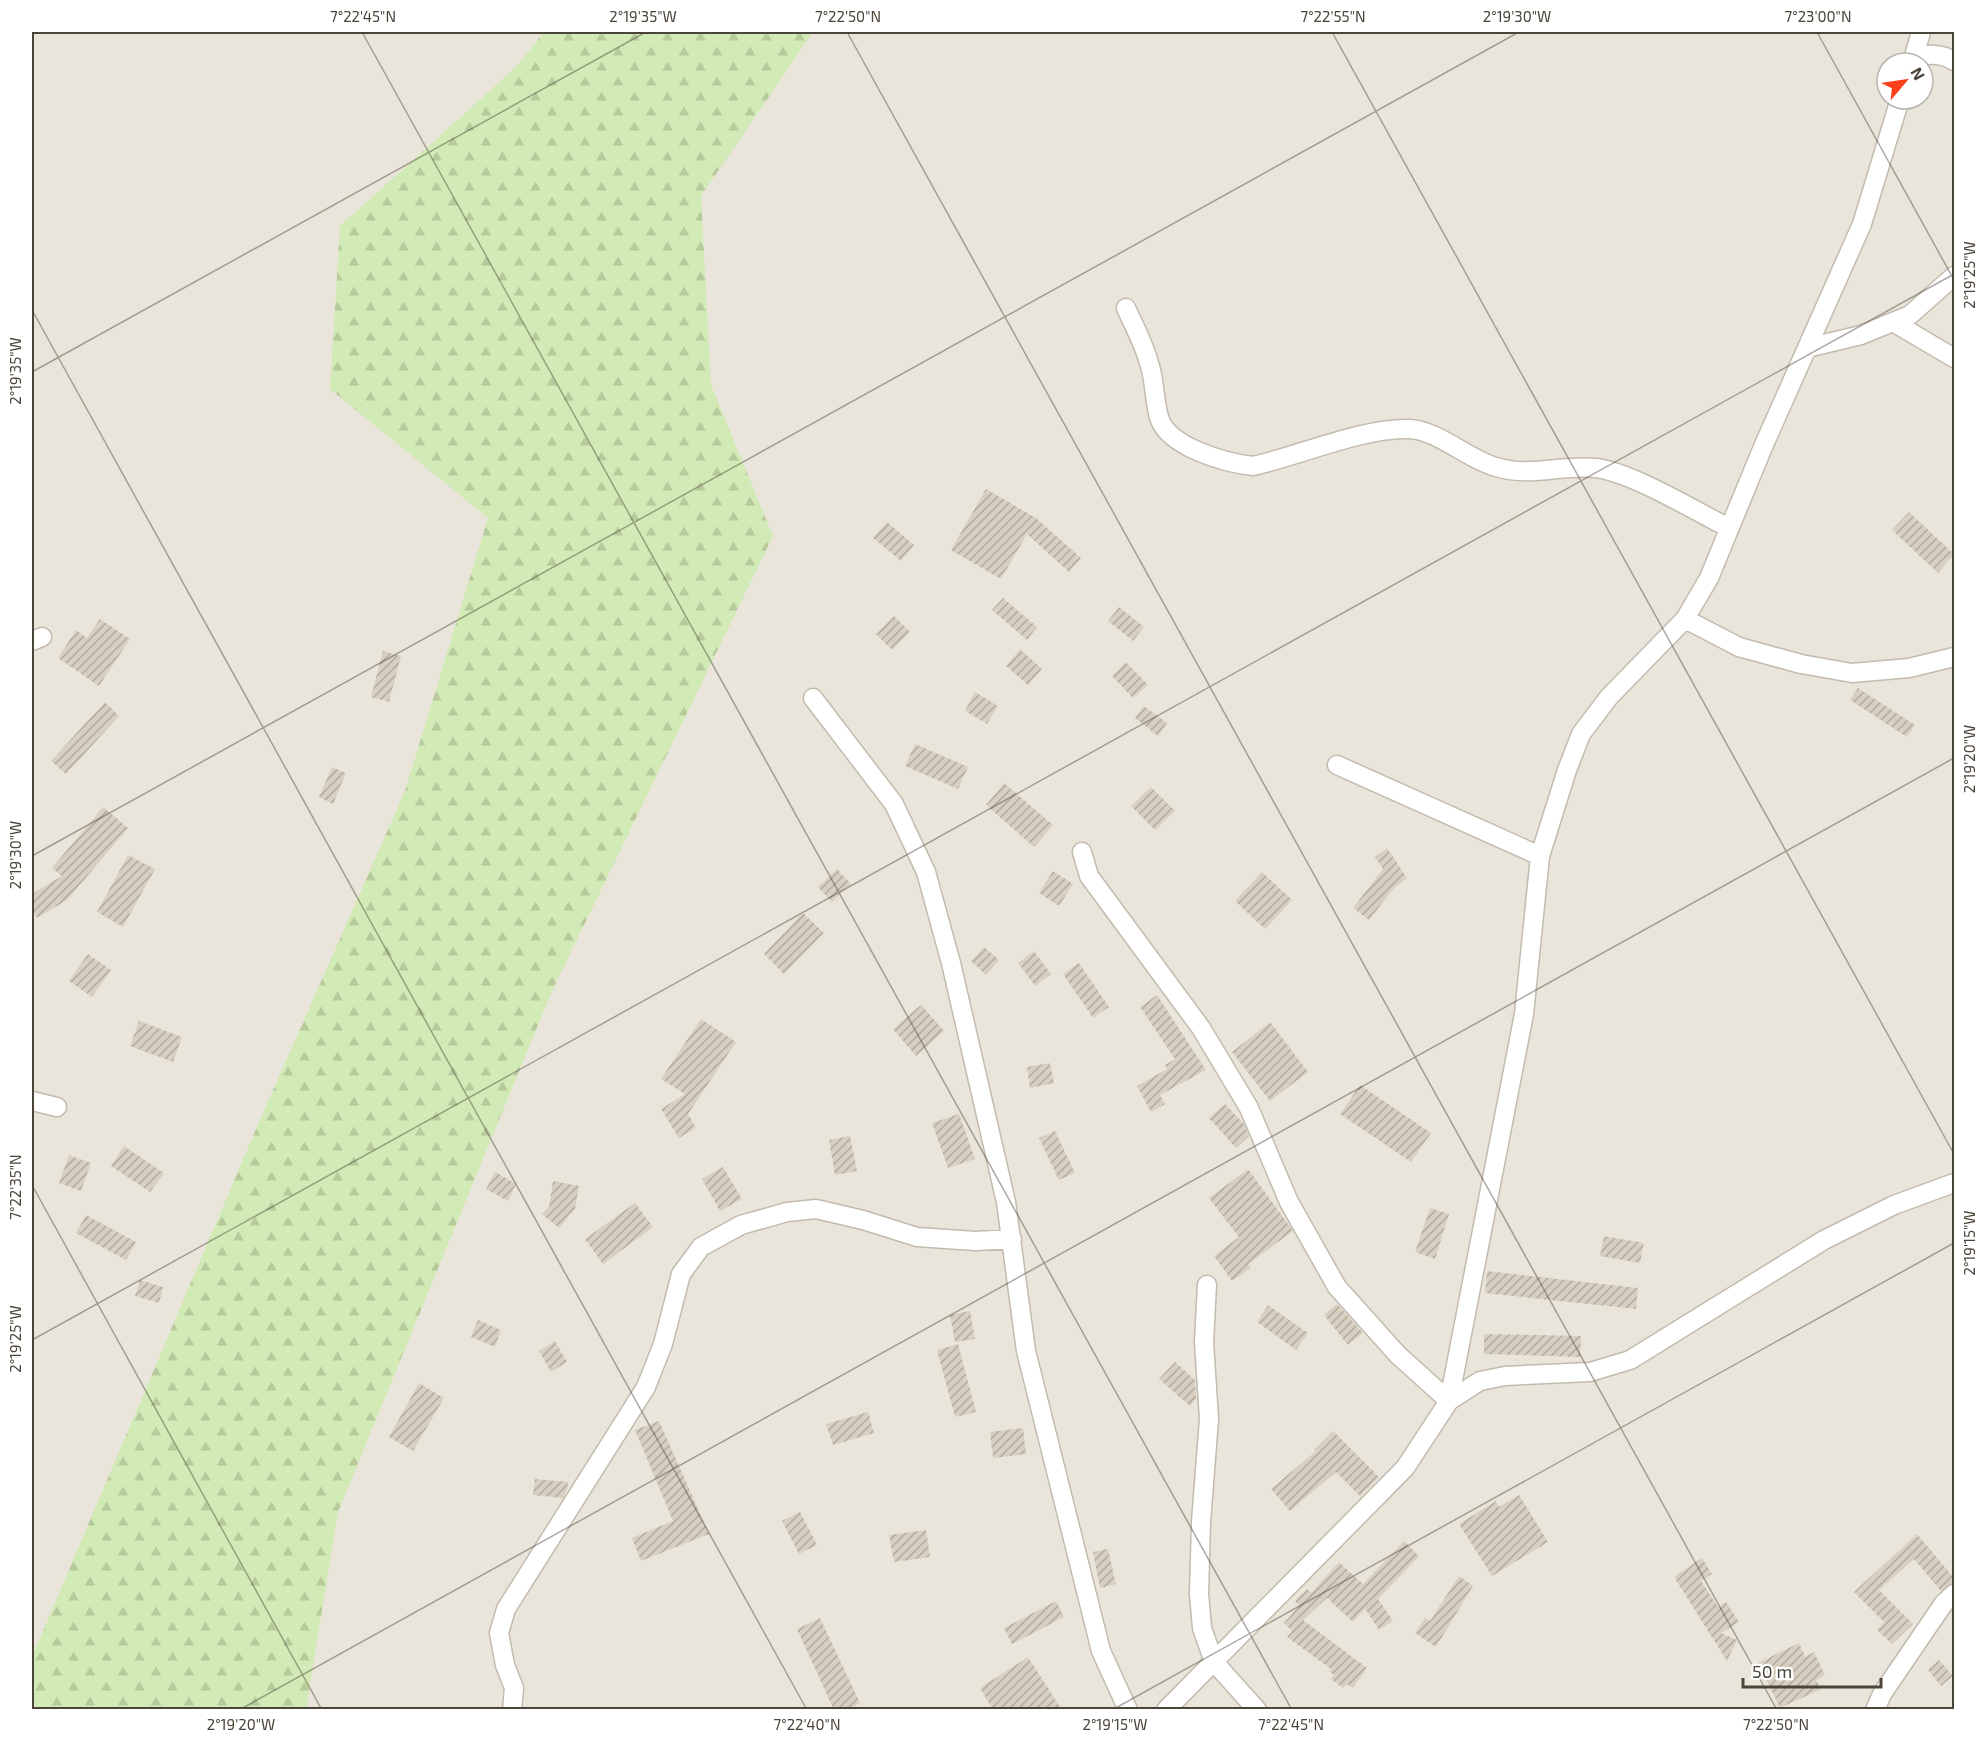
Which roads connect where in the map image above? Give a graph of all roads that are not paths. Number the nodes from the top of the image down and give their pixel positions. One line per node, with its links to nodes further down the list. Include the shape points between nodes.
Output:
1 (1921, 32): 2 (street)
2 (1915, 51)
3 (1935, 55): 4 (street)
4 (1954, 61)
5 (1896, 111): 9 (street, via 1862,224)
6 (1954, 276): 8 (street, via 1910,315)
7 (1126, 308): 11 (street, via 1150,365 1159,420 1176,440 1225,460 1253,466 1382,432 1410,429 1433,435 1484,462 1513,471 1539,473 1580,467 1619,474)
8 (1893, 322): 9 (street, via 1861,335); 10 (street)
9 (1807, 348): 11 (street)
10 (1954, 358)
11 (1730, 528): 12 (street, via 1709,578)
12 (1685, 619): 13 (street, via 1738,647 1852,673 1909,669); 17 (street, via 1608,697 1581,734)
13 (1954, 657)
14 (813, 698): 21 (street, via 894,804 926,872 976,1068)
15 (1337, 765): 17 (street)
16 (1082, 852): 23 (street, via 1089,876 1201,1028 1249,1108 1289,1202 1337,1287 1398,1355)
17 (1540, 856): 23 (street, via 1524,1014)
18 (32, 1101): 19 (street)
19 (57, 1107)
20 (1954, 1183): 23 (street, via 1894,1204 1833,1235 1630,1360 1590,1372 1491,1377)
21 (1012, 1239): 26 (street, via 917,1237 816,1209 787,1212 741,1225 701,1247 681,1274 663,1344 646,1388 506,1609 499,1633 514,1688); 27 (street, via 1026,1351 1067,1519 1101,1651)
22 (1208, 1285): 25 (street, via 1204,1342 1209,1419 1199,1594 1202,1628)
23 (1449, 1401): 25 (street, via 1405,1468)
24 (1954, 1594): 30 (street, via 1931,1621)
25 (1214, 1662): 28 (street); 29 (street)
26 (512, 1710)
27 (1128, 1710)
28 (1166, 1710)
29 (1257, 1710)
30 (1875, 1710)

